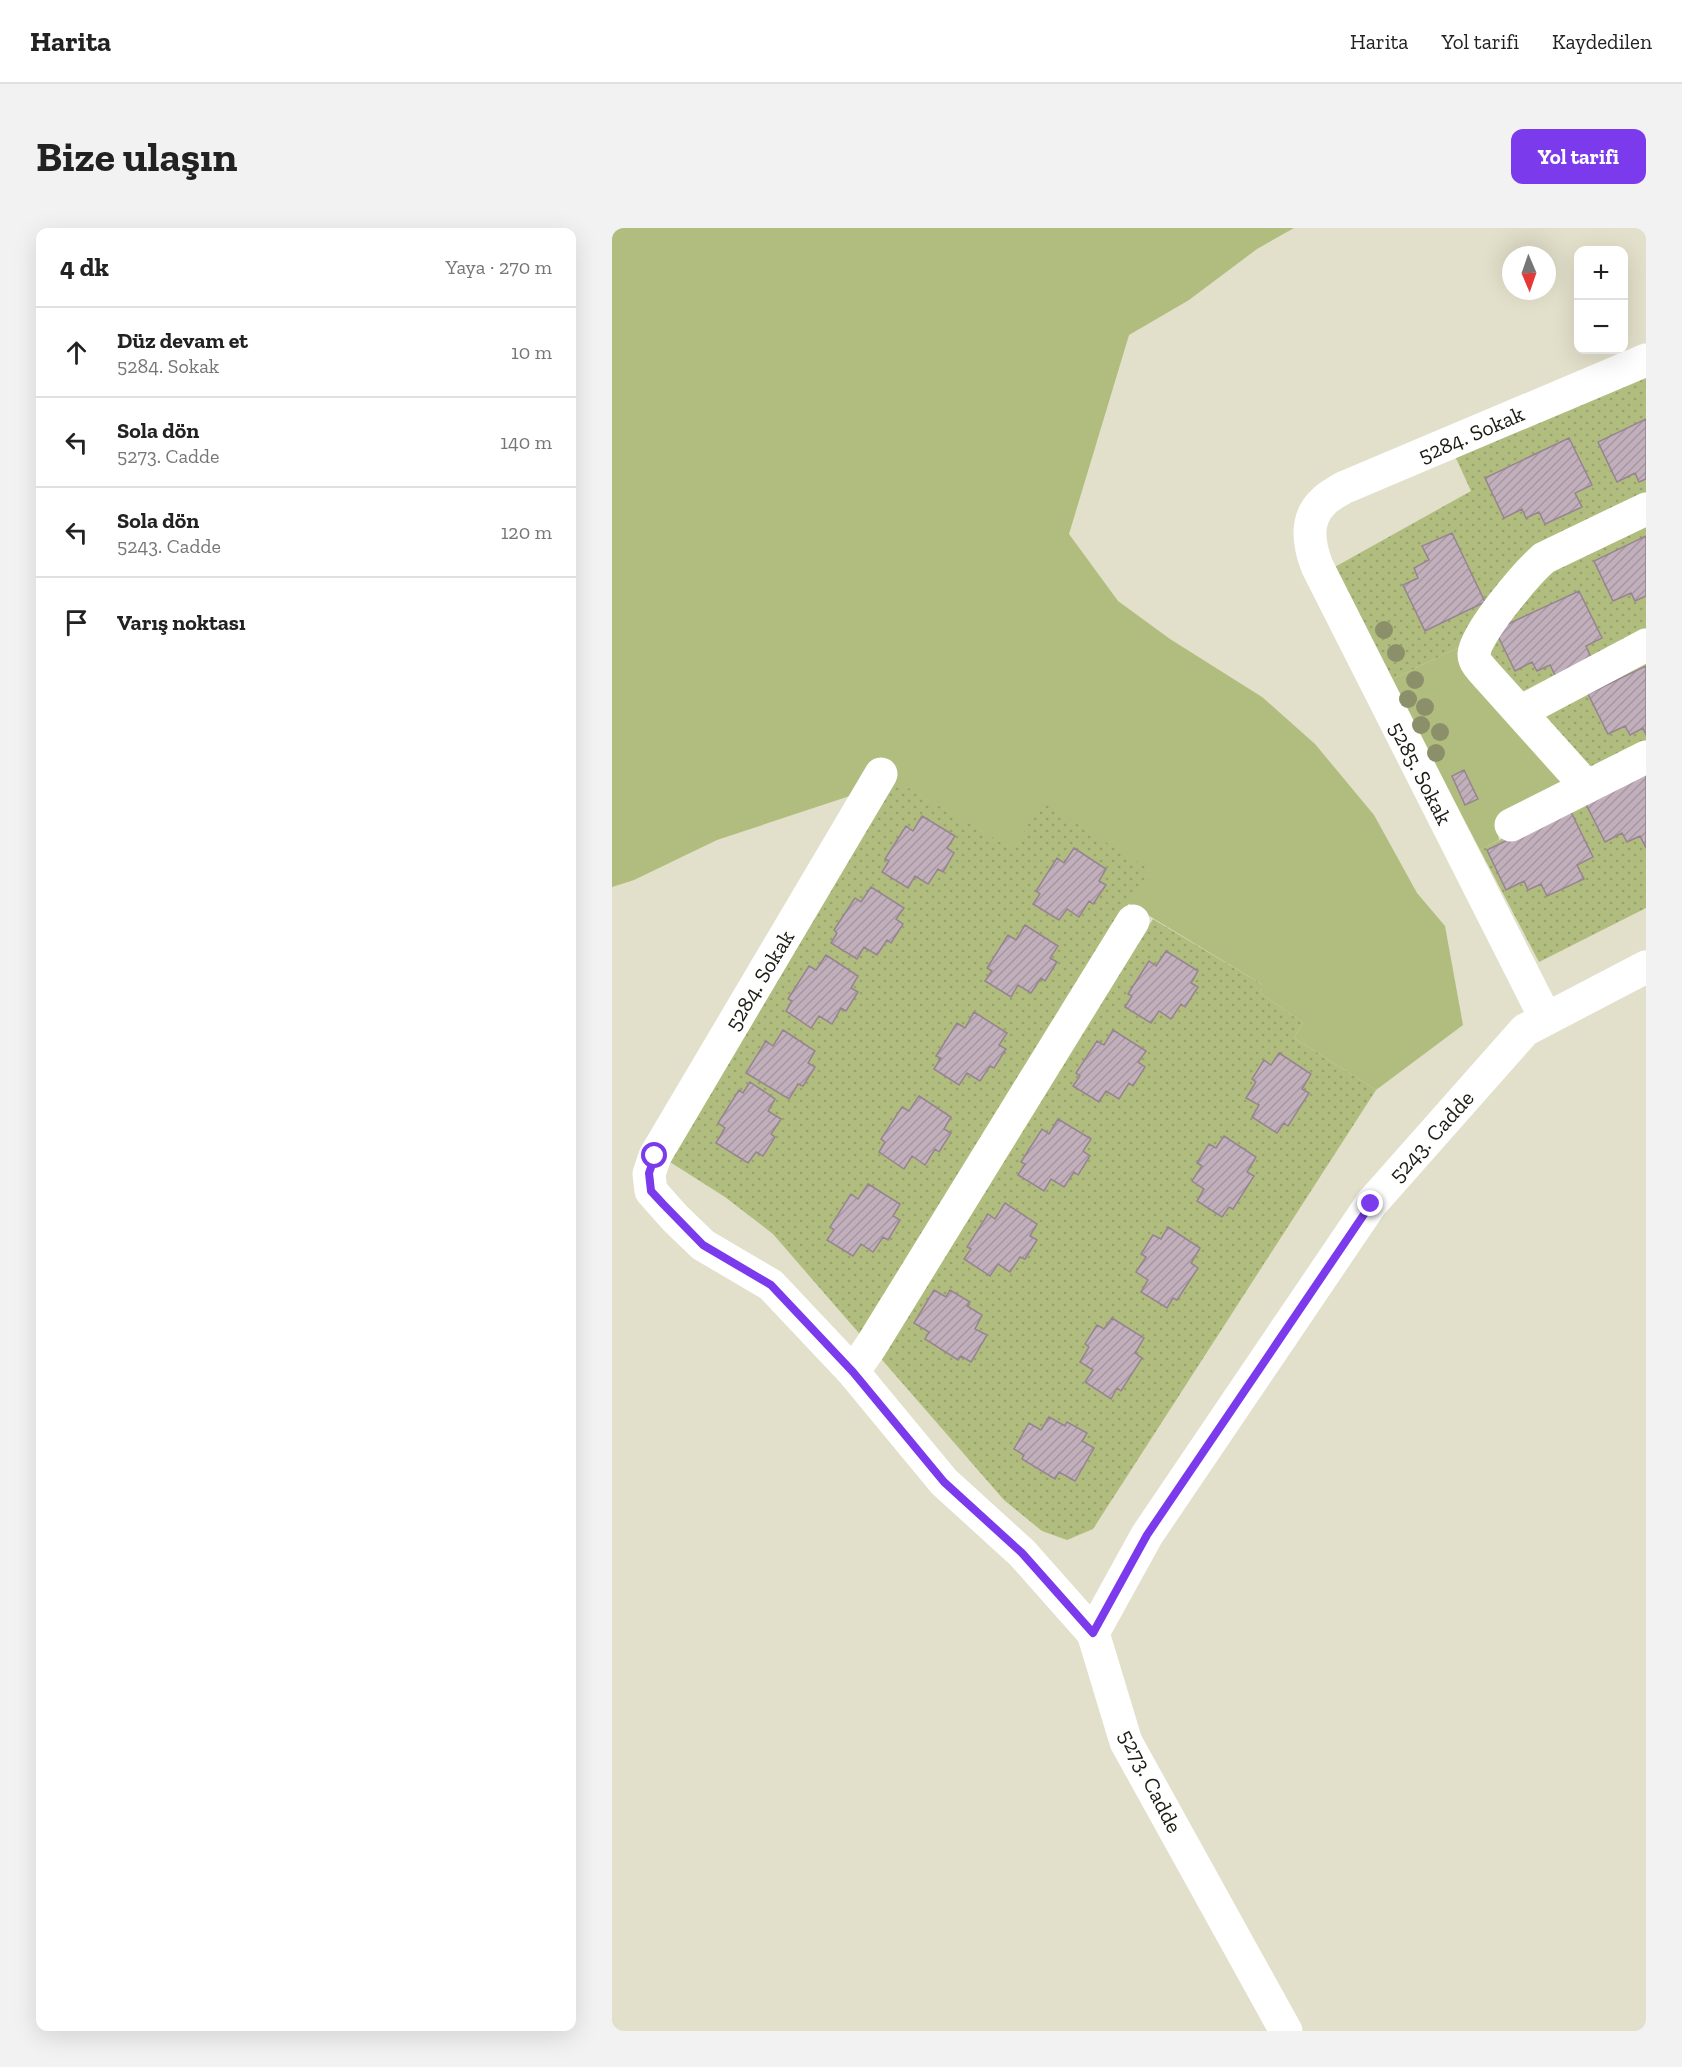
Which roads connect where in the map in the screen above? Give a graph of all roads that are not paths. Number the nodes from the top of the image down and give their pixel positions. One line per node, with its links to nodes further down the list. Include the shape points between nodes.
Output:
1 (1646, 360): 3 (street, 5284. Sokak, via 1343,488 1322,502)
2 (1646, 509): 5 (street, via 1544,558 1480,637 1475,661)
3 (1310, 524): 12 (street, 5285. Sokak, via 1310,547 1317,566)
4 (1646, 645): 5 (street)
5 (1520, 712): 8 (street)
6 (1646, 757): 8 (street)
7 (881, 774): 13 (street, 5284. Sokak, via 655,1156 649,1173)
8 (1587, 787): 9 (street)
9 (1511, 825)
10 (1133, 921): 14 (street)
11 (1646, 967): 12 (street, 5243. Cadde)
12 (1546, 1019): 15 (street, 5243. Cadde, via 1525,1030 1371,1204 1147,1535)
13 (651, 1191): 14 (street, 5273. Cadde, via 703,1245 771,1285)
14 (853, 1372): 15 (street, 5273. Cadde, via 944,1482 1022,1553)
15 (1093, 1633): 16 (street, 5273. Cadde, via 1126,1742)
16 (1286, 2031)

